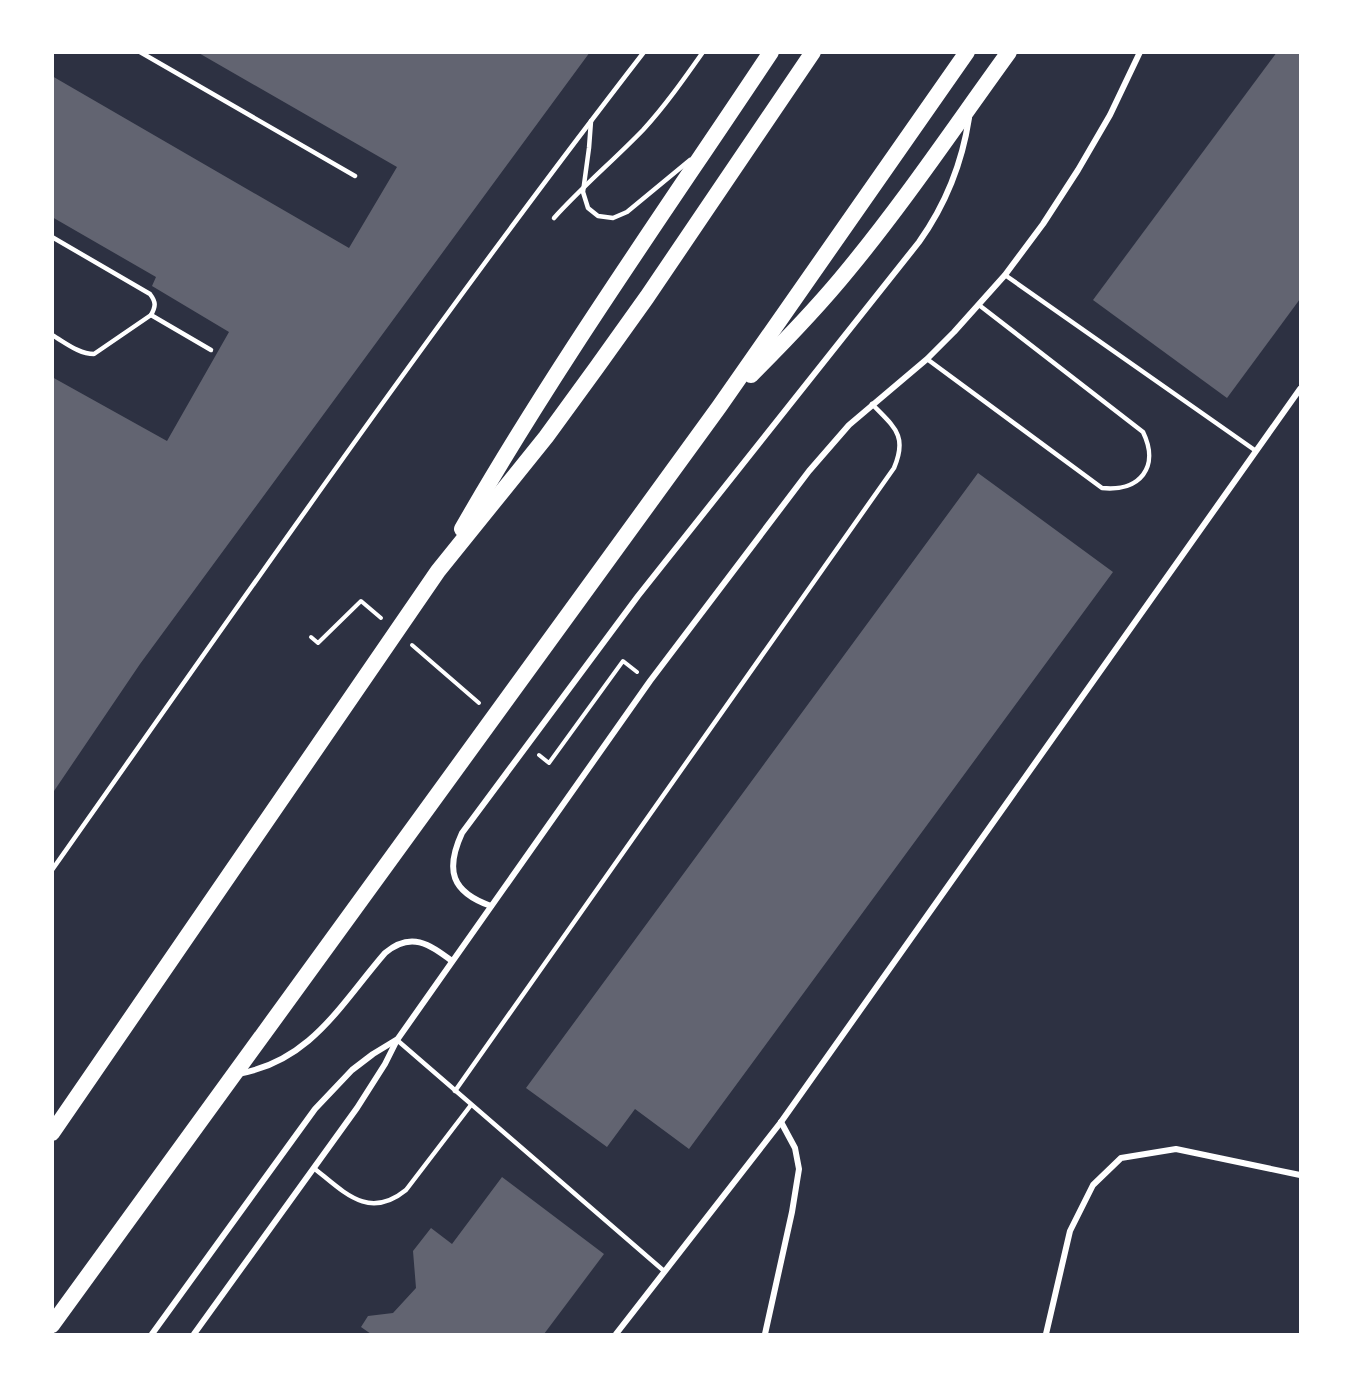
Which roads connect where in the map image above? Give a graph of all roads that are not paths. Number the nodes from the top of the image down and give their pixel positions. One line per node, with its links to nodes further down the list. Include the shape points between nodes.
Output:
1 (140, 52): 12 (lane)
2 (644, 52): 10 (lane)
3 (703, 52): 13 (lane, via 650,122)
4 (771, 52): 11 (highway)
5 (813, 52): 26 (highway, via 603,358)
6 (967, 52): 24 (highway)
7 (1009, 52): 9 (highway)
8 (1140, 52): 16 (street, via 1078,170)
9 (970, 105): 24 (highway, via 848,270); 28 (street, via 958,168 929,228 645,587 462,833 452,863 458,885 476,901)
10 (591, 121): 13 (lane); 27 (lane, via 345,453)
11 (707, 148): 13 (lane, via 635,206 613,218 592,212); 26 (highway, via 530,415)
12 (356, 176)
13 (584, 186): 14 (lane)
14 (554, 219)
15 (52, 237): 18 (lane, via 150,294 155,308)
16 (1005, 275): 17 (street); 25 (lane)
17 (979, 305): 21 (street); 21 (lane, via 1143,432 1149,446 1149,461 1143,475 1132,485 1102,488)
18 (151, 315): 19 (lane, via 94,354 79,351); 20 (lane)
19 (52, 335)
20 (211, 350)
21 (927, 359): 23 (street)
22 (1300, 388): 25 (street)
23 (872, 404): 28 (street, via 809,471 650,681); 32 (lane, via 897,430 899,456 894,468)
24 (719, 407): 31 (highway)
25 (1256, 451): 34 (street)
26 (438, 571): 35 (highway)
27 (52, 870)
28 (491, 906): 29 (street)
29 (452, 961): 30 (street); 31 (street, via 422,942 393,946 309,1042 274,1064)
30 (397, 1040): 32 (lane); 36 (street, via 372,1086); 40 (street, via 352,1070 315,1109)
31 (234, 1074): 39 (highway)
32 (455, 1091): 33 (lane)
33 (471, 1105): 36 (lane, via 406,1190 384,1203 359,1201); 38 (lane)
34 (781, 1122): 38 (street); 43 (street, via 795,1148 799,1169)
35 (52, 1133)
36 (315, 1169): 41 (street)
37 (1300, 1175): 44 (street, via 1176,1149 1120,1158 1093,1185 1070,1231)
38 (664, 1270): 42 (street)
39 (52, 1325)
40 (152, 1335)
41 (194, 1335)
42 (616, 1335)
43 (765, 1335)
44 (1046, 1335)

